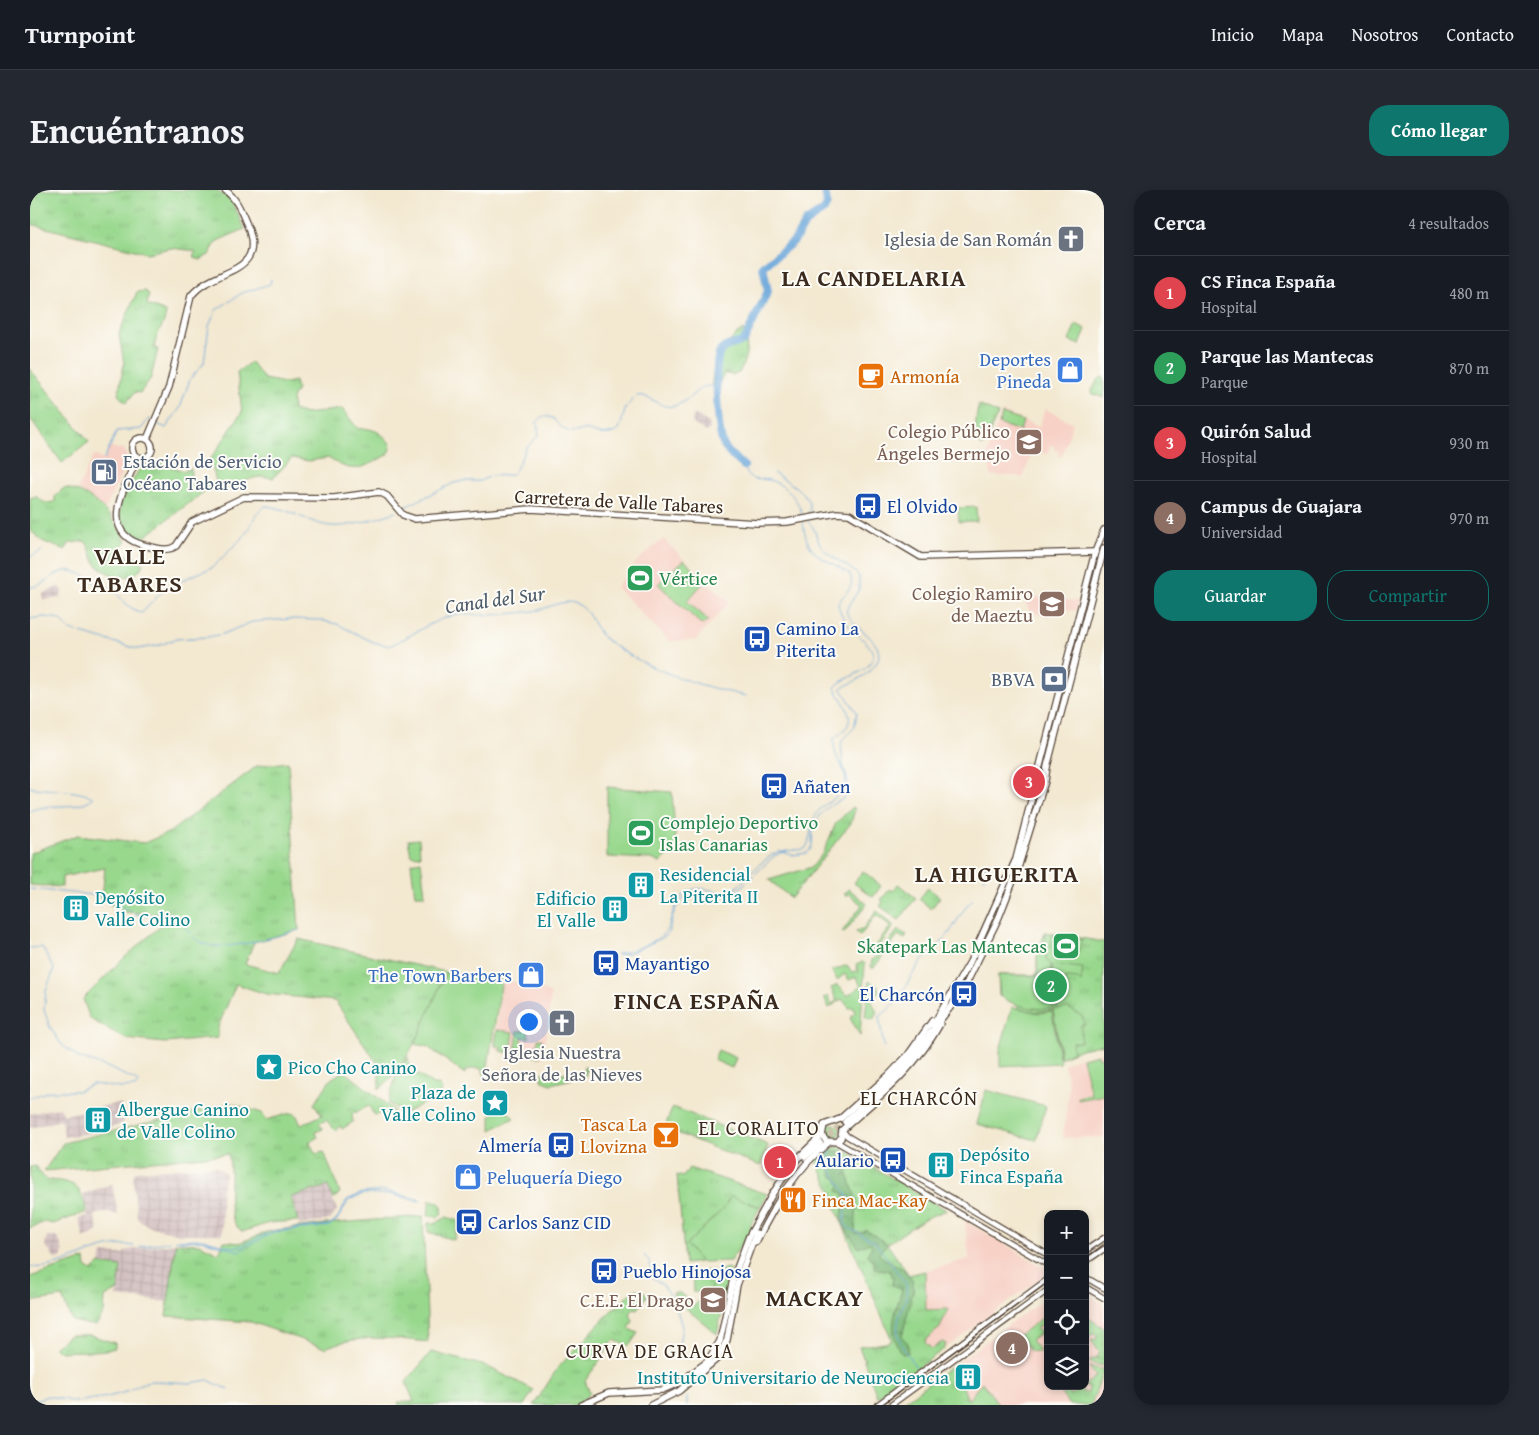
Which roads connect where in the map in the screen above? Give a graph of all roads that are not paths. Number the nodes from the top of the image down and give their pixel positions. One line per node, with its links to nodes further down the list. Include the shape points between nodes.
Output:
1 (225, 190): 2 (main road, via 234,198 243,216 252,240 252,253 246,262 191,296 169,387)
2 (147, 439): 3 (main road, via 151,452 146,457); 3 (main road, via 140,437 132,443 132,451)
3 (138, 457): 5 (main road, Carretera de Valle Tabares, via 121,495 117,512 120,527 132,541 162,549 172,548 192,522 244,497 334,498 372,492 387,496 403,515 415,520 531,509 749,523 787,522 837,513 854,516 921,557)
4 (1104, 530): 5 (main road)
5 (1095, 552): 6 (main road, Carretera de Valle Tabares); 7 (main road)
6 (1103, 552): 8 (main road)
7 (1037, 779): 8 (main road, via 1040,784); 9 (main road, via 1016,859)
8 (1044, 781): 10 (main road, via 1023,856)
9 (991, 913): 10 (main road); 11 (main road, via 970,962)
10 (998, 916): 12 (main road, via 972,972)
11 (950, 997): 13 (main road); 14 (main road, via 900,1064)
12 (952, 1005): 13 (main road); 16 (main road, via 912,1066)
13 (930, 1033): 15 (main road, via 895,1077)
14 (836, 1122): 16 (main road); 17 (main road, via 826,1124)
15 (845, 1122)
16 (842, 1130): 19 (main road); 21 (street)
17 (822, 1135): 18 (main road); 30 (main road, via 798,1157 773,1193 749,1236)
18 (829, 1142): 19 (main road); 30 (main road, via 802,1167)
19 (837, 1142): 22 (street)
20 (820, 1143): 30 (main road, via 798,1167 756,1233)
21 (917, 1178): 22 (street); 23 (street)
22 (913, 1185): 24 (street)
23 (988, 1219): 24 (street); 28 (street)
24 (983, 1226): 31 (street)
25 (1104, 1238): 26 (street)
26 (1089, 1248)
27 (1104, 1249): 29 (street)
28 (1044, 1253)
29 (1089, 1259)
30 (742, 1262): 38 (main road, via 732,1285 718,1348 707,1362 685,1379); 40 (main road, via 727,1340 718,1358 679,1391)
31 (1044, 1263)
32 (1089, 1279): 34 (street)
33 (1044, 1282): 42 (street)
34 (1104, 1288)
35 (1089, 1289): 37 (street)
36 (1044, 1293): 43 (street)
37 (1104, 1298)
38 (662, 1390): 39 (main road); 40 (main road)
39 (652, 1392): 40 (main road); 41 (main road, via 609,1392)
40 (654, 1403)
41 (582, 1405)
42 (877, 1405)
43 (891, 1405)

